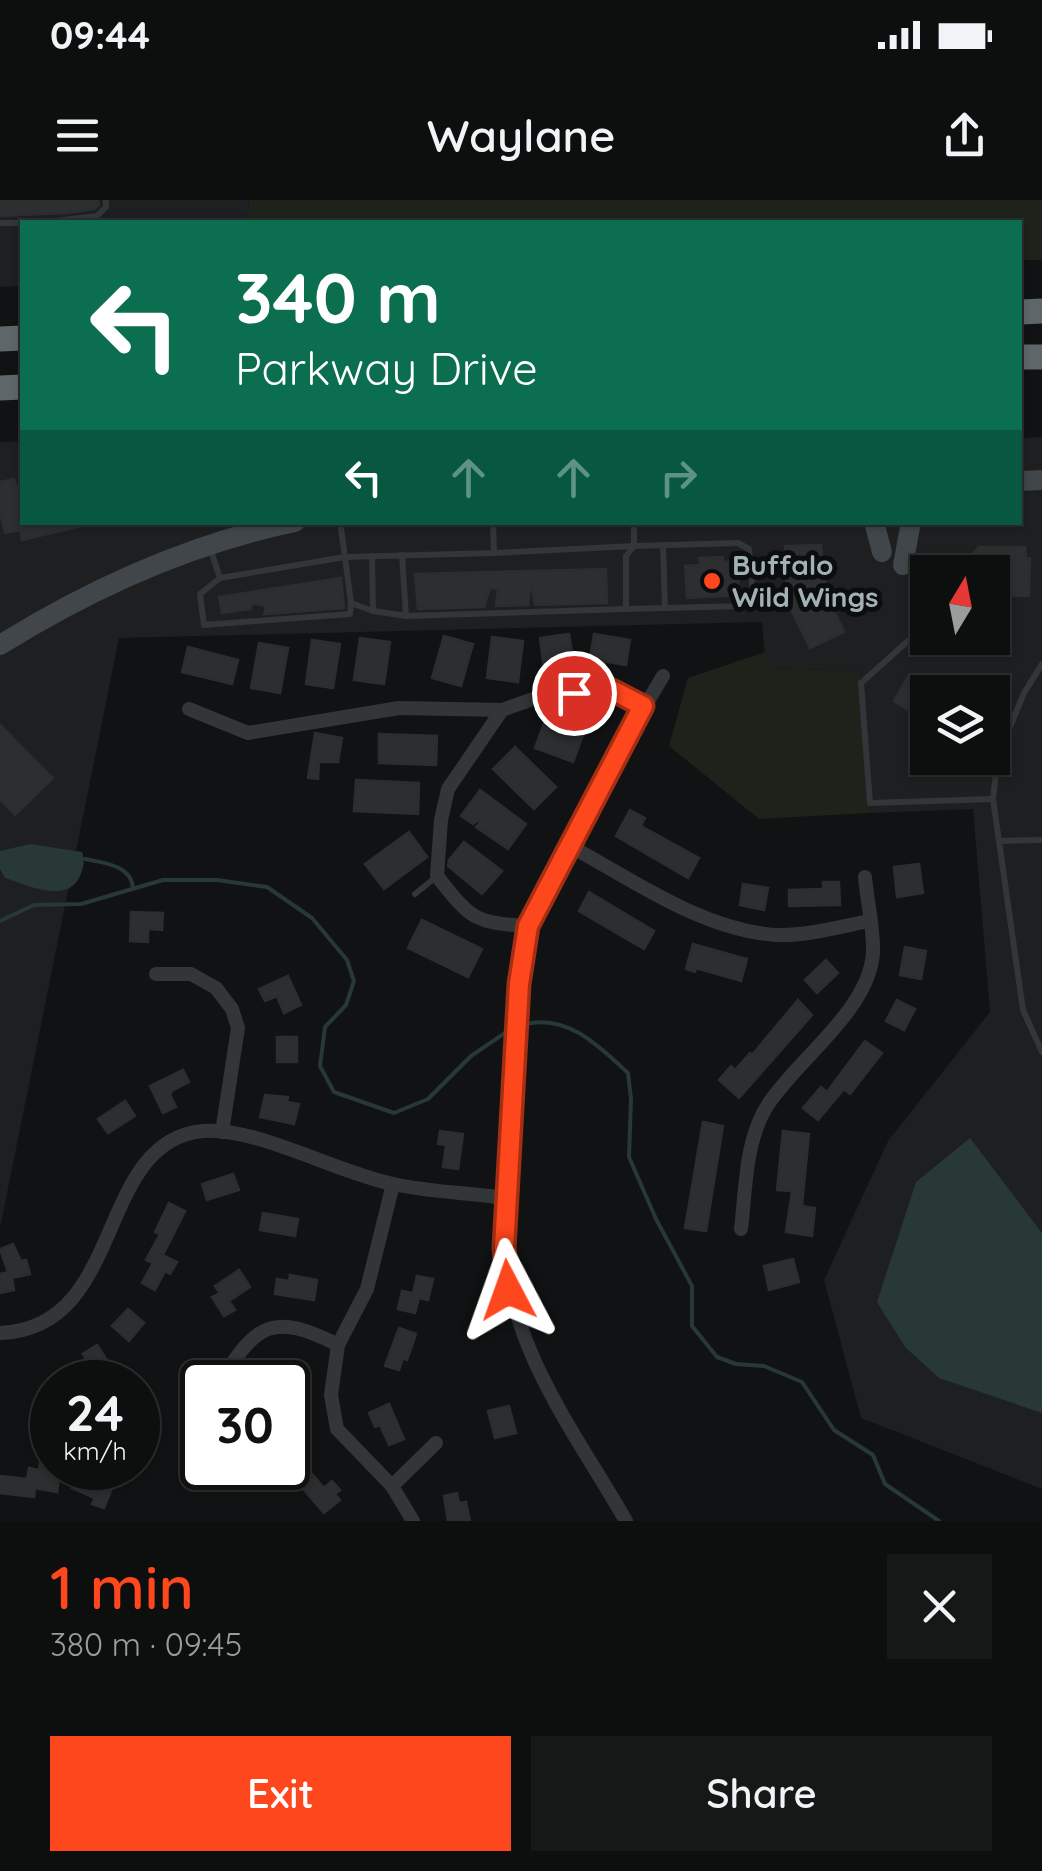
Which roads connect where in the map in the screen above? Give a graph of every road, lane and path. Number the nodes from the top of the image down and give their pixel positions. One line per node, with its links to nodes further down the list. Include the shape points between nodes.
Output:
1 (106, 200): 2 (lane, via 97,216)
2 (63, 220)
3 (340, 525): 16 (lane)
4 (493, 525): 13 (lane)
5 (634, 525): 11 (lane)
6 (875, 525): 12 (main road)
7 (910, 525): 17 (main road)
8 (266, 526): 9 (main road)
9 (209, 545): 18 (lane); 25 (main road, via 114,580)
10 (663, 545): 11 (lane); 20 (lane); 20 (lane, via 738,542 749,549 753,596 746,606)
11 (634, 546): 13 (lane); 21 (lane, via 626,556)
12 (882, 552)
13 (494, 553): 15 (lane)
14 (372, 556): 15 (lane); 16 (lane); 22 (lane)
15 (402, 556): 23 (lane)
16 (345, 557): 18 (lane); 19 (lane)
17 (903, 565)
18 (220, 578): 19 (lane, via 200,594 204,624 350,614)
19 (351, 603): 22 (lane)
20 (664, 608): 21 (lane)
21 (626, 609): 23 (lane)
22 (373, 612): 23 (lane)
23 (406, 616)
24 (910, 639): 31 (lane, via 861,683 870,803)
25 (0, 646)
26 (1042, 664): 31 (lane, via 998,756)
27 (663, 676): 28 (street)
28 (643, 706): 30 (street, via 612,690 533,699); 34 (street)
29 (189, 709): 30 (street, via 248,732 399,708)
30 (502, 710): 35 (street, via 448,788)
31 (993, 798): 33 (lane)
32 (1042, 840): 33 (lane)
33 (1000, 841): 41 (lane, via 1023,1010)
34 (570, 846): 38 (street, via 729,926 778,935); 39 (street)
35 (437, 876): 37 (lane); 39 (street, via 472,916)
36 (865, 877): 38 (street)
37 (414, 894)
38 (869, 921): 45 (street, via 873,952 867,981 768,1104 754,1134)
39 (528, 926): 44 (street)
40 (156, 974): 42 (street, via 191,974 216,988 232,1009 238,1028)
41 (1042, 1052)
42 (222, 1132): 43 (street); 46 (street, via 202,1131 157,1148 74,1298 41,1323)
43 (393, 1184): 44 (street); 47 (street, via 367,1289)
44 (506, 1198): 52 (street, via 508,1290 520,1330)
45 (741, 1229)
46 (0, 1332)
47 (338, 1345): 48 (street, via 298,1327 270,1326 250,1338); 50 (street, via 331,1396 338,1429)
48 (235, 1360)
49 (436, 1443): 50 (street)
50 (392, 1486): 51 (street)
51 (413, 1521)
52 (626, 1521)

